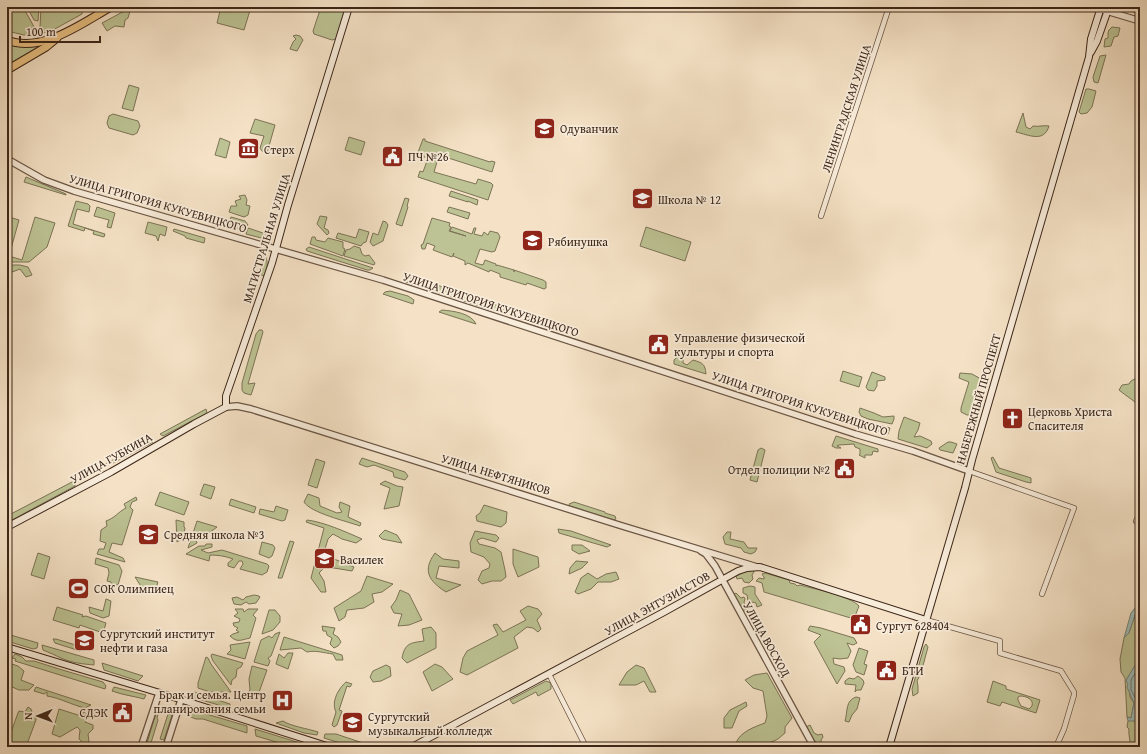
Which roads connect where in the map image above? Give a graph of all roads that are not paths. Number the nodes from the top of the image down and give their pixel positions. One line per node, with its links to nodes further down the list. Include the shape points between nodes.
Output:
1 (111, 7): 10 (main road)
2 (349, 7): 16 (main road, МАГИСТРАЛЬНАЯ УЛИЦА)
3 (889, 7): 15 (street, ЛЕНИНГРАДСКАЯ УЛИЦА)
4 (1094, 7): 6 (main road)
5 (1129, 7): 8 (street)
6 (1100, 8): 7 (street); 12 (main road, НАБЕРЕЖНЫЙ ПРОСПЕКТ)
7 (1108, 9): 9 (street); 12 (main road, НАБЕРЕЖНЫЙ ПРОСПЕКТ)
8 (1140, 10)
9 (1140, 21)
10 (61, 35): 11 (main road, via 32,43); 13 (main road)
11 (7, 40)
12 (1089, 57): 18 (main road, НАБЕРЕЖНЫЙ ПРОСПЕКТ)
13 (7, 70)
14 (7, 159): 16 (street, УЛИЦА ГРИГОРИЯ КУКУЕВИЦКОГО, via 44,180 74,191)
15 (821, 216)
16 (276, 248): 17 (main road, МАГИСТРАЛЬНАЯ УЛИЦА, via 226,396); 18 (street, УЛИЦА ГРИГОРИЯ КУКУЕВИЦКОГО, via 913,451)
17 (226, 407): 21 (main road, УЛИЦА ГУБКИНА); 22 (street, УЛИЦА НЕФТЯНИКОВ, via 250,409)
18 (969, 472): 25 (street, via 1074,508); 26 (main road, НАБЕРЕЖНЫЙ ПРОСПЕКТ)
19 (1140, 513): 20 (street)
20 (1136, 521)
21 (7, 527)
22 (694, 547): 23 (street, УЛИЦА НЕФТЯНИКОВ); 24 (street, УЛИЦА ВОСХОД, via 706,554)
23 (760, 567): 24 (main road, УЛИЦА ЭНТУЗИАСТОВ, via 747,568); 26 (main road, УЛИЦА ЭНТУЗИАСТОВ)
24 (722, 580): 28 (main road, УЛИЦА ЭНТУЗИАСТОВ); 36 (street, УЛИЦА ВОСХОД)
25 (1042, 594)
26 (926, 620): 37 (main road, НАБЕРЕЖНЫЙ ПРОСПЕКТ); 38 (street, via 1000,641 1000,653 1061,671 1074,695)
27 (7, 647): 29 (main road)
28 (548, 674): 31 (main road, УЛИЦА ЭНТУЗИАСТОВ); 35 (street)
29 (159, 693): 30 (main road); 32 (street)
30 (180, 700): 33 (street); 34 (main road)
31 (416, 746)
32 (141, 747)
33 (166, 747)
34 (330, 747)
35 (586, 747)
36 (814, 747)
37 (889, 747)
38 (1056, 747)

